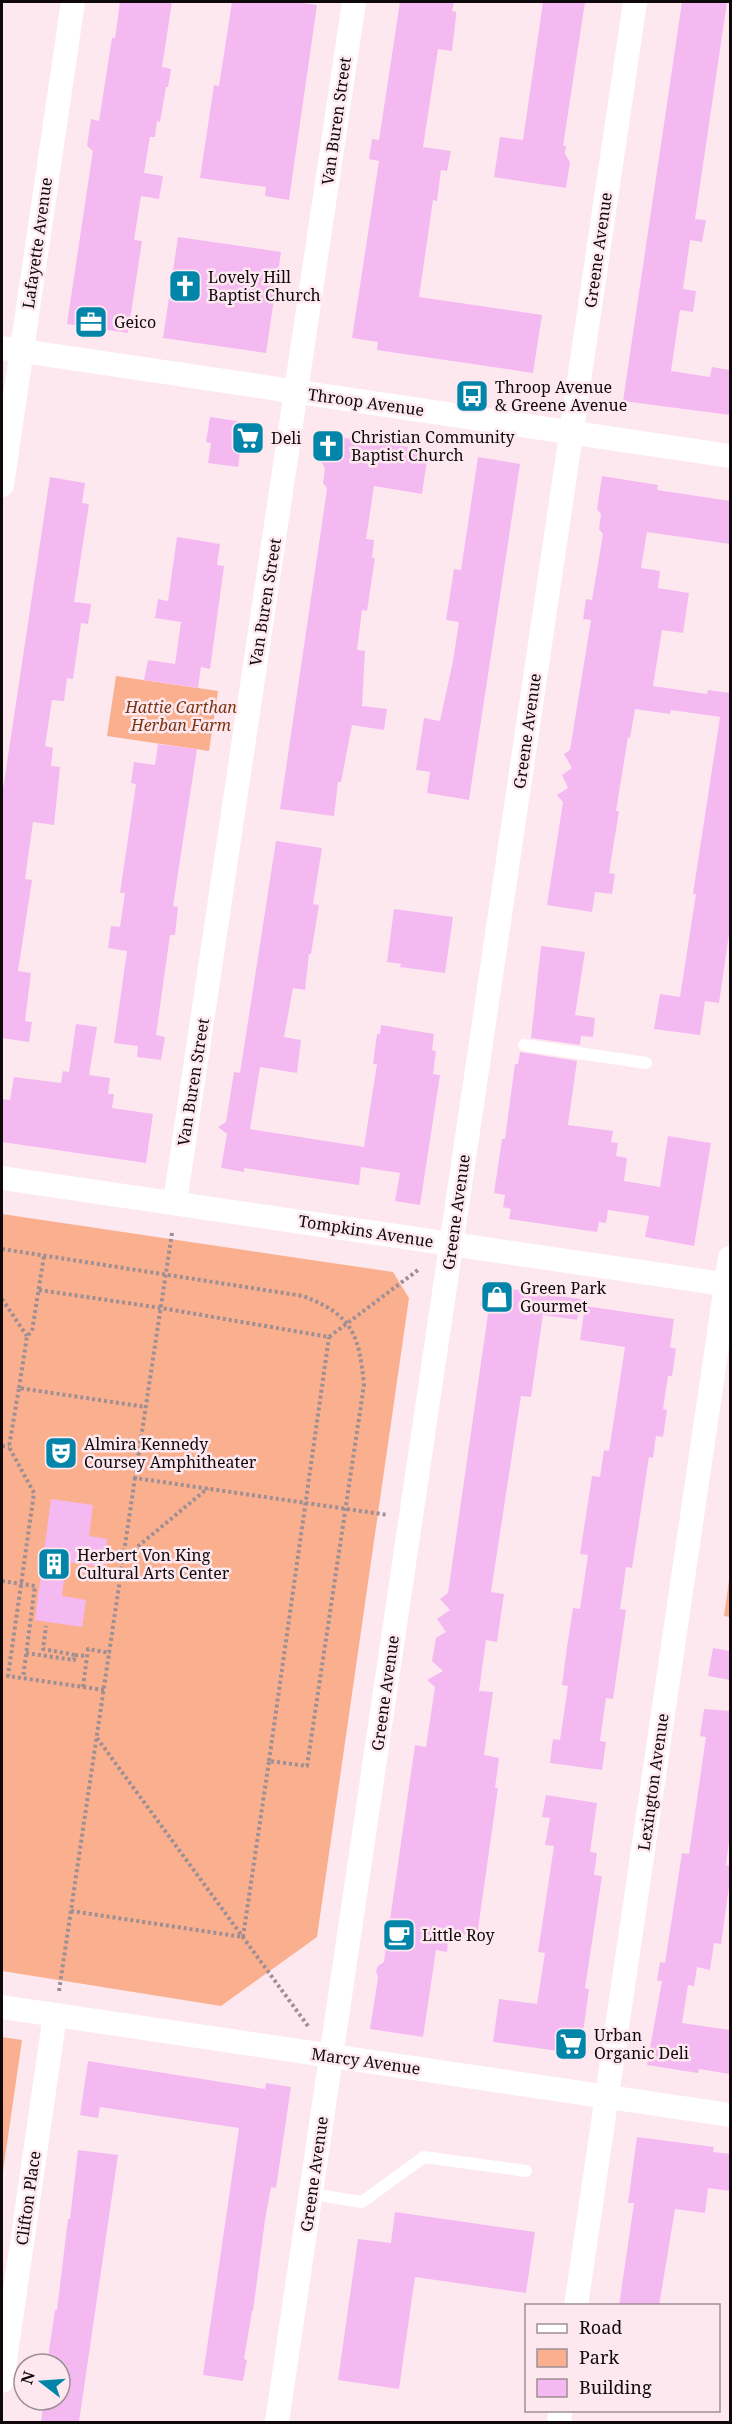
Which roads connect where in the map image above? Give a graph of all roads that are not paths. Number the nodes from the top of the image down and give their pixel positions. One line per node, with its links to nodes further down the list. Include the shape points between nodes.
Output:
1 (73, 2): 4 (street, Lafayette Avenue)
2 (354, 2): 5 (street, Van Buren Street)
3 (635, 2): 6 (street, Greene Avenue)
4 (11, 350): 5 (street, Throop Avenue); 8 (street, Lafayette Avenue)
5 (297, 392): 6 (street, Throop Avenue); 12 (street, Van Buren Street)
6 (572, 433): 7 (street, Throop Avenue); 13 (street, Greene Avenue)
7 (730, 456)
8 (2, 485)
9 (524, 1045): 10 (lane)
10 (646, 1063)
11 (2, 1178): 12 (street, Tompkins Avenue)
12 (175, 1202): 13 (street, Tompkins Avenue)
13 (452, 1244): 15 (street, Tompkins Avenue); 18 (street, Greene Avenue)
14 (730, 1258): 15 (street, Lexington Avenue)
15 (729, 1285): 19 (street, Lexington Avenue)
16 (2, 2007): 17 (street, Marcy Avenue)
17 (55, 2015): 18 (street, Marcy Avenue); 24 (street, Clifton Place)
18 (332, 2056): 19 (street, Marcy Avenue); 22 (street, Greene Avenue)
19 (607, 2096): 20 (street, Marcy Avenue); 23 (street, Lexington Avenue)
20 (730, 2115)
21 (526, 2171): 22 (lane, via 424,2157 362,2202)
22 (311, 2194): 25 (street, Greene Avenue)
23 (576, 2304)
24 (2, 2381)
25 (277, 2422)

